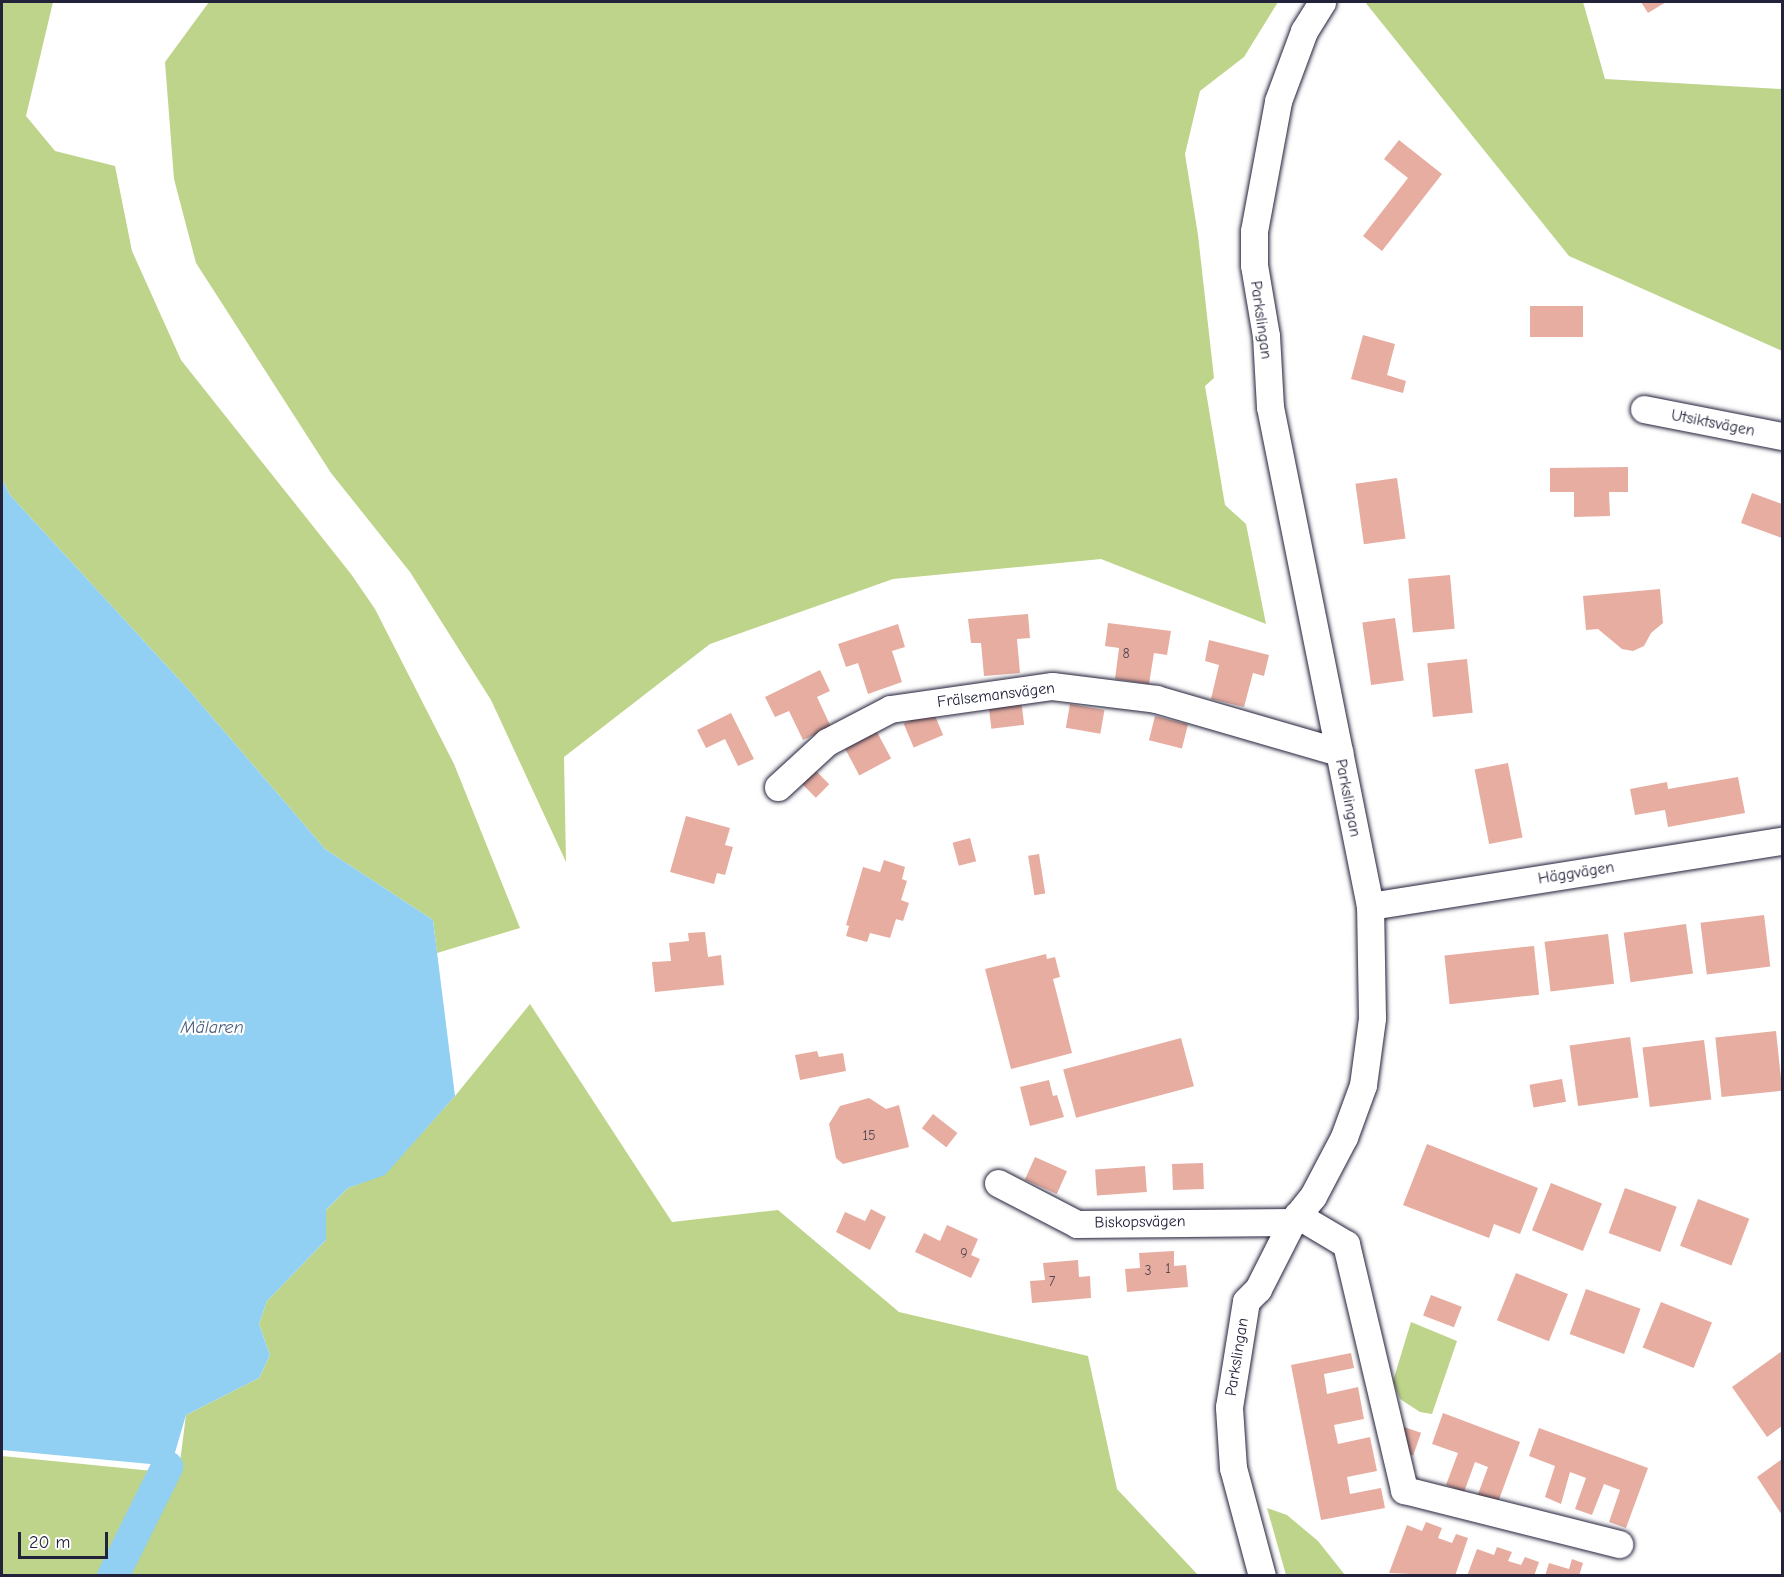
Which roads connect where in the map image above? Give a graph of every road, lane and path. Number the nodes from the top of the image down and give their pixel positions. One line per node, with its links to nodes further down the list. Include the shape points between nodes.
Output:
1 (1322, 2): 4 (street, Parkslingan, via 1304,30 1278,101 1254,231 1254,265 1266,336 1270,407)
2 (1644, 409): 3 (street, Utsiktsvägen)
3 (1782, 436)
4 (1339, 752): 5 (street, Frälsemansvägen, via 1156,699 1052,686 890,709 827,742); 7 (street, Parkslingan)
5 (778, 787)
6 (1782, 841): 7 (street, Häggvägen)
7 (1370, 906): 9 (street, Parkslingan, via 1372,1018 1363,1085 1344,1137 1313,1196)
8 (998, 1183): 9 (street, Biskopsvägen, via 1077,1224)
9 (1295, 1218): 10 (street, via 1346,1244 1404,1490); 11 (street, Parkslingan, via 1258,1289 1246,1301 1229,1407 1233,1468)
10 (1619, 1544)
11 (1262, 1575)

